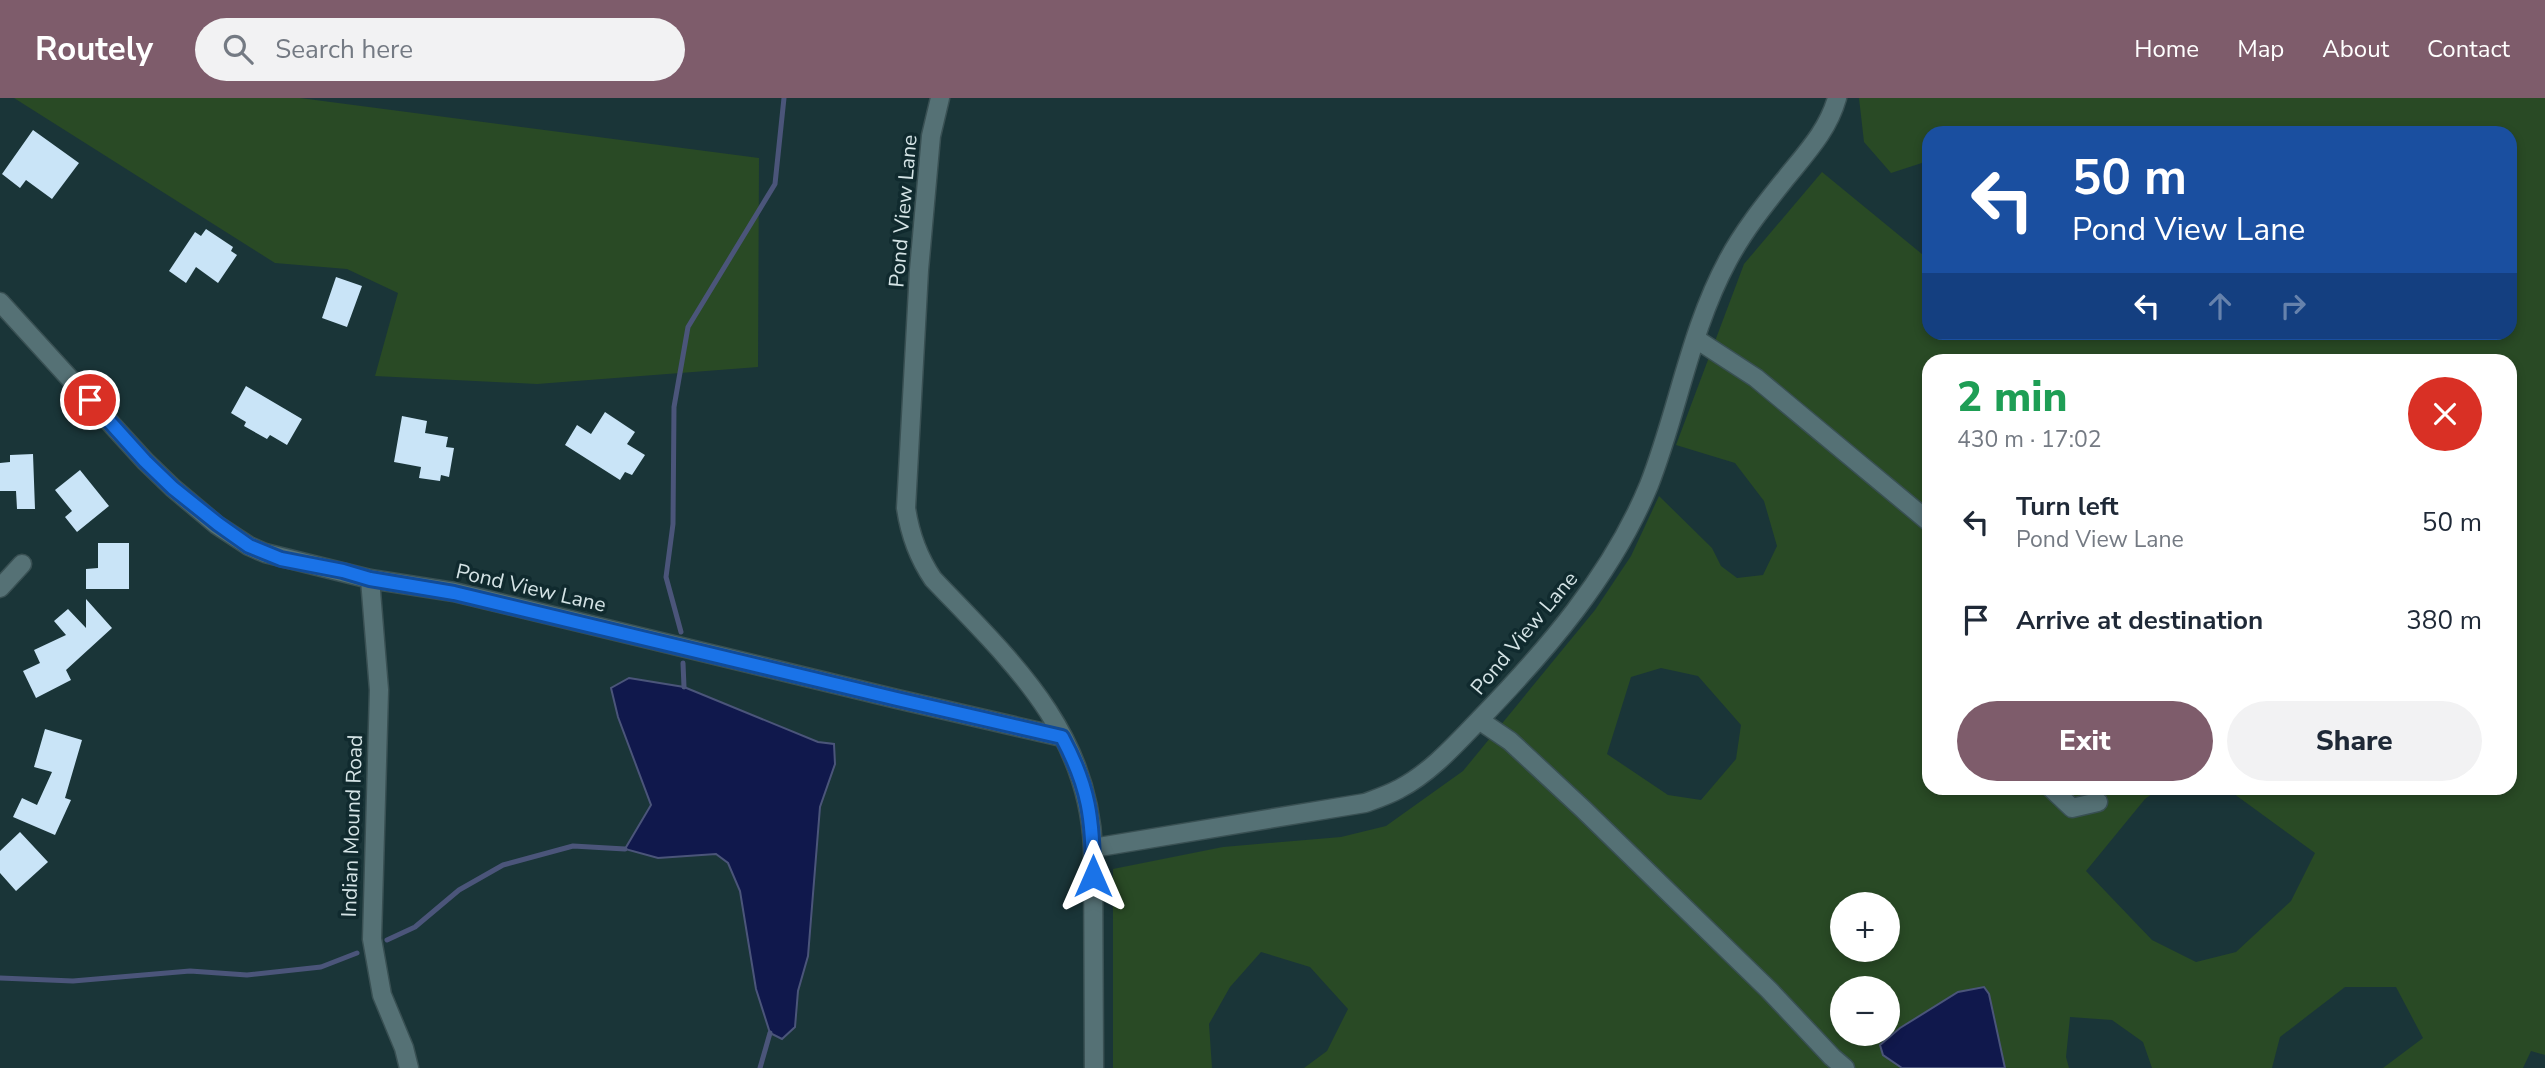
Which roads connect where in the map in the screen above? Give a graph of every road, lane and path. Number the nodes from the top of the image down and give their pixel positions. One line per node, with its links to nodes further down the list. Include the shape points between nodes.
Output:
1 (940, 98): 10 (street, Pond View Lane, via 931,136 919,270 906,509 909,527 933,579 1029,682)
2 (1837, 98): 4 (street, Pond View Lane, via 1825,129 1728,259)
3 (0, 302): 7 (street, Pond View Lane, via 145,461 218,524 273,556)
4 (1696, 339): 5 (street, via 1756,378); 9 (street, Pond View Lane, via 1650,482 1617,551 1549,643)
5 (1922, 517)
6 (22, 564): 8 (street)
7 (370, 579): 10 (street, Pond View Lane, via 454,593); 14 (street, Indian Mound Road, via 379,690 372,939 382,996)
8 (0, 588)
9 (1479, 720): 13 (street, Pond View Lane, via 1400,789 1365,803); 16 (street, via 1510,741 1592,818)
10 (1062, 737): 13 (street, Pond View Lane, via 1085,787)
11 (2058, 795): 12 (street, via 2072,808)
12 (2098, 802)
13 (1093, 848): 15 (street)
14 (409, 1068)
15 (1094, 1068)
16 (1845, 1068)

